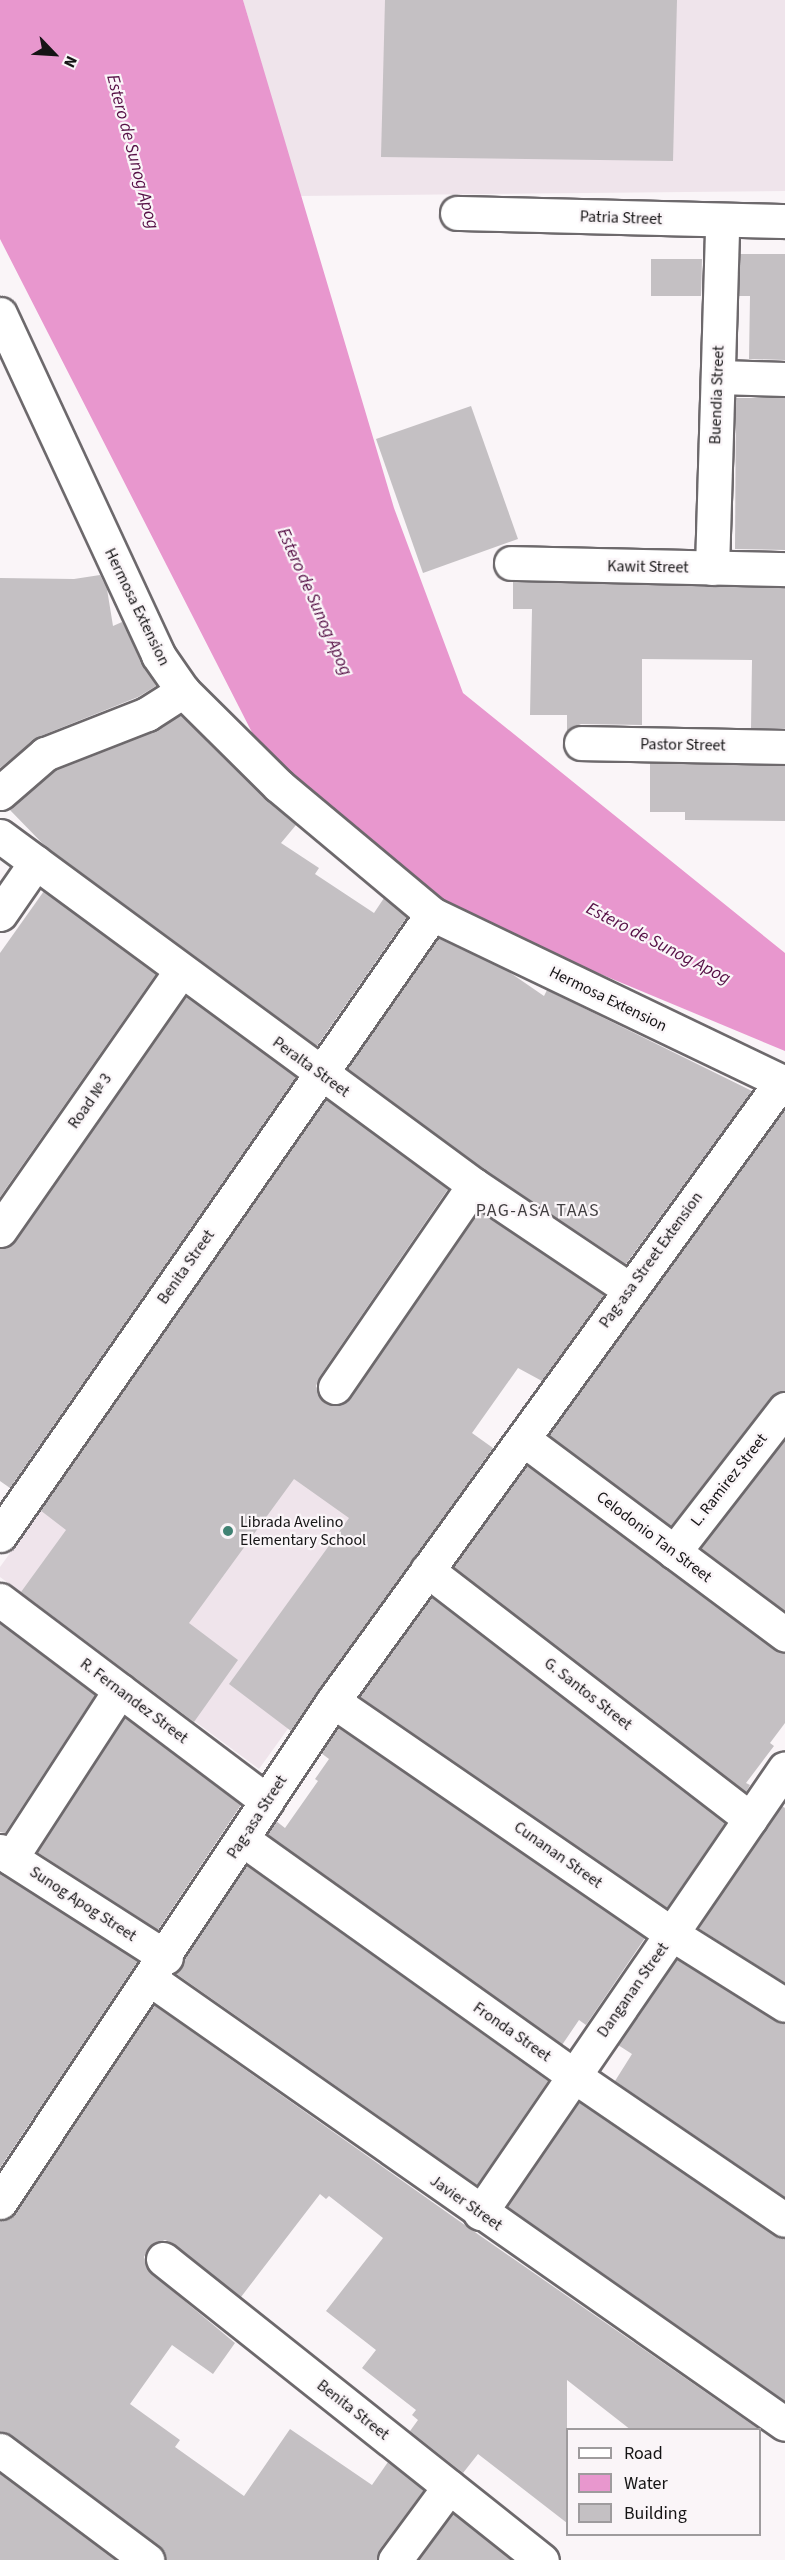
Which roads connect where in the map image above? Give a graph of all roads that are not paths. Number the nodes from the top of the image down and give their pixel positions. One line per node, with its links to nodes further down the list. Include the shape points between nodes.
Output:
1 (457, 213): 3 (street, Patria Street)
2 (785, 221): 3 (street, Patria Street)
3 (722, 222): 5 (street, Buendia Street)
4 (0, 314): 10 (street, Hermosa Extension, via 158,655)
5 (718, 377): 6 (street); 8 (street, Buendia Street)
6 (785, 379)
7 (511, 563): 8 (street, Kawit Street)
8 (712, 568): 9 (street, Kawit Street)
9 (785, 569)
10 (183, 691): 13 (street, via 147,714 45,754); 17 (street, Hermosa Extension, via 279,786)
11 (581, 743): 12 (street, Pastor Street)
12 (785, 747)
13 (0, 793)
14 (0, 836): 15 (street, Peralta Street)
15 (36, 862): 16 (street); 18 (street, Peralta Street)
16 (0, 914)
17 (432, 914): 19 (street, Benita Street); 20 (street, Hermosa Extension)
18 (180, 972): 19 (street, Peralta Street); 22 (street, Road № 3)
19 (320, 1074): 21 (street, Peralta Street); 27 (street, Benita Street)
20 (783, 1082): 23 (street, Pag-asa Street Extension)
21 (474, 1185): 23 (street, Peralta Street); 24 (street)
22 (0, 1230)
23 (629, 1289): 26 (street, Pag-asa Street Extension)
24 (336, 1387)
25 (785, 1409): 28 (street, L. Ramirez Street)
26 (523, 1440): 28 (street, Celodonio Tan Street); 29 (street, Pag-asa Street)
27 (0, 1535)
28 (674, 1552): 31 (street, Celodonio Tan Street)
29 (427, 1570): 33 (street, Pag-asa Street); 36 (street, G. Santos Street)
30 (0, 1600): 32 (street, R. Fernandez Street)
31 (785, 1634)
32 (120, 1690): 35 (street, R. Fernandez Street); 38 (street)
33 (333, 1701): 35 (street, Pag-asa Street); 39 (street, Cunanan Street)
34 (782, 1780): 36 (street, Danganan Street)
35 (267, 1801): 37 (street, Pag-asa Street)
36 (750, 1819): 39 (street, Danganan Street)
37 (242, 1839): 40 (street, Pag-asa Street); 42 (street, Fronda Street)
38 (6, 1855): 40 (street, Sunog Apog Street)
39 (672, 1934): 41 (street, Cunanan Street); 42 (street, Danganan Street)
40 (158, 1968): 43 (street, Pag-asa Street); 44 (street, Javier Street)
41 (785, 2006)
42 (574, 2076): 44 (street, Danganan Street); 45 (street, Fronda Street)
43 (0, 2202)
44 (480, 2213): 47 (street, Javier Street)
45 (785, 2220)
46 (163, 2259): 49 (street, Benita Street)
47 (785, 2424)
48 (0, 2450): 50 (street)
49 (449, 2487): 51 (street); 52 (street, Benita Street)
50 (147, 2560)
51 (395, 2560)
52 (542, 2560)

